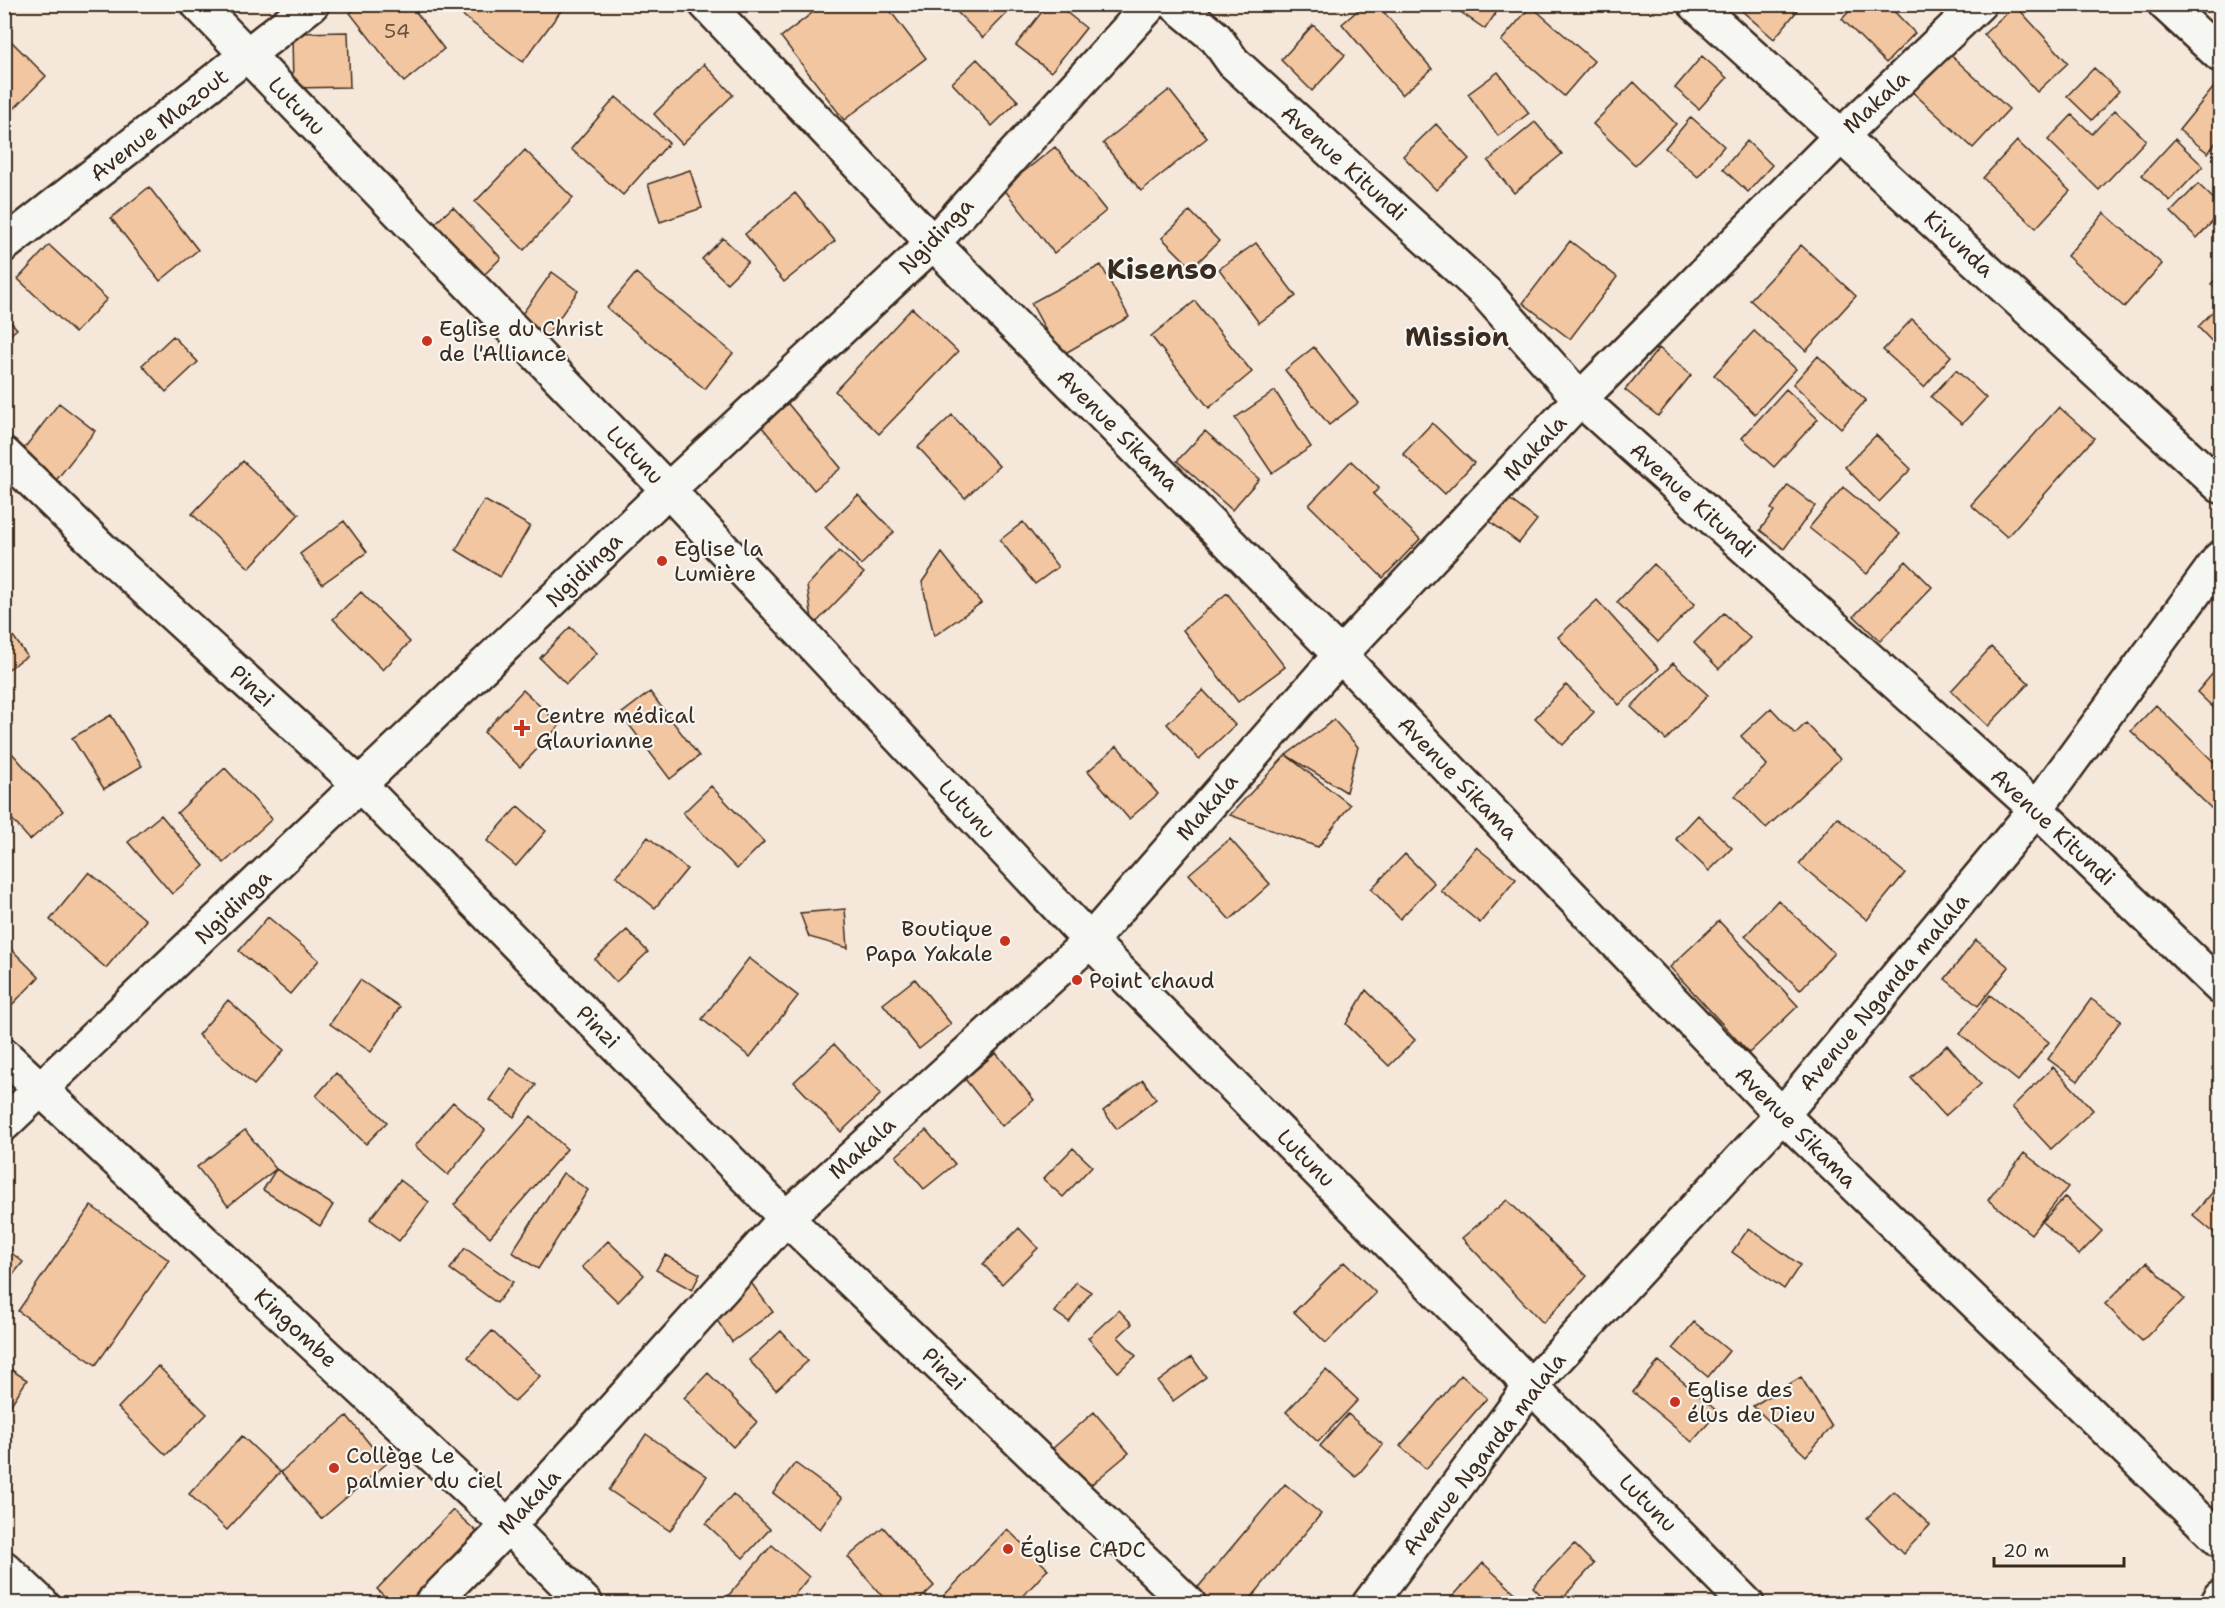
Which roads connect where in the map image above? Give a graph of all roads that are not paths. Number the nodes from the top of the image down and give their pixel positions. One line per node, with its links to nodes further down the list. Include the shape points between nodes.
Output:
1 (198, 4): 9 (street, Lutunu)
2 (312, 4): 9 (street, Avenue Mazout)
3 (706, 4): 12 (street, Avenue Sikama)
4 (1151, 4): 12 (street, Ngidinga)
5 (1175, 4): 14 (street, Avenue Kitundi, via 1216,38 1233,62 1486,293)
6 (1695, 4): 11 (street, Kivunda)
7 (1979, 4): 11 (street, Makala)
8 (2165, 4): 10 (street)
9 (248, 55): 13 (street, Avenue Mazout); 17 (street, Lutunu)
10 (2220, 55)
11 (1841, 136): 14 (street, Makala); 16 (street, Kivunda)
12 (933, 243): 17 (street, Ngidinga); 19 (street, Avenue Sikama)
13 (4, 244)
14 (1580, 399): 19 (street, Makala); 21 (street, Avenue Kitundi)
15 (4, 454): 20 (street, Pinzi, via 107,554)
16 (2220, 486)
17 (668, 490): 20 (street, Ngidinga); 22 (street, Lutunu)
18 (2220, 558): 21 (street, Avenue Nganda malala)
19 (1341, 655): 22 (street, Makala); 26 (street, Avenue Sikama)
20 (360, 785): 25 (street, Ngidinga); 28 (street, Pinzi)
21 (2036, 809): 23 (street, Avenue Kitundi); 26 (street, Avenue Nganda malala)
22 (1090, 941): 28 (street, Makala); 29 (street, Lutunu)
23 (2220, 987)
24 (4, 1055): 25 (street, Kingombe)
25 (41, 1090): 27 (street, Ngidinga); 30 (street, Kingombe)
26 (1782, 1115): 29 (street, Avenue Nganda malala); 31 (street, Avenue Sikama)
27 (4, 1124)
28 (786, 1218): 30 (street, Makala); 37 (street, Pinzi)
29 (1531, 1386): 38 (street, Avenue Nganda malala); 39 (street, Lutunu)
30 (508, 1526): 35 (street, Makala); 36 (street, Kingombe)
31 (2220, 1540)
32 (4, 1568): 34 (street)
33 (2220, 1598): 40 (street)
34 (42, 1604)
35 (431, 1604)
36 (586, 1604)
37 (1189, 1604)
38 (1369, 1604)
39 (1747, 1604)
40 (2216, 1604)

